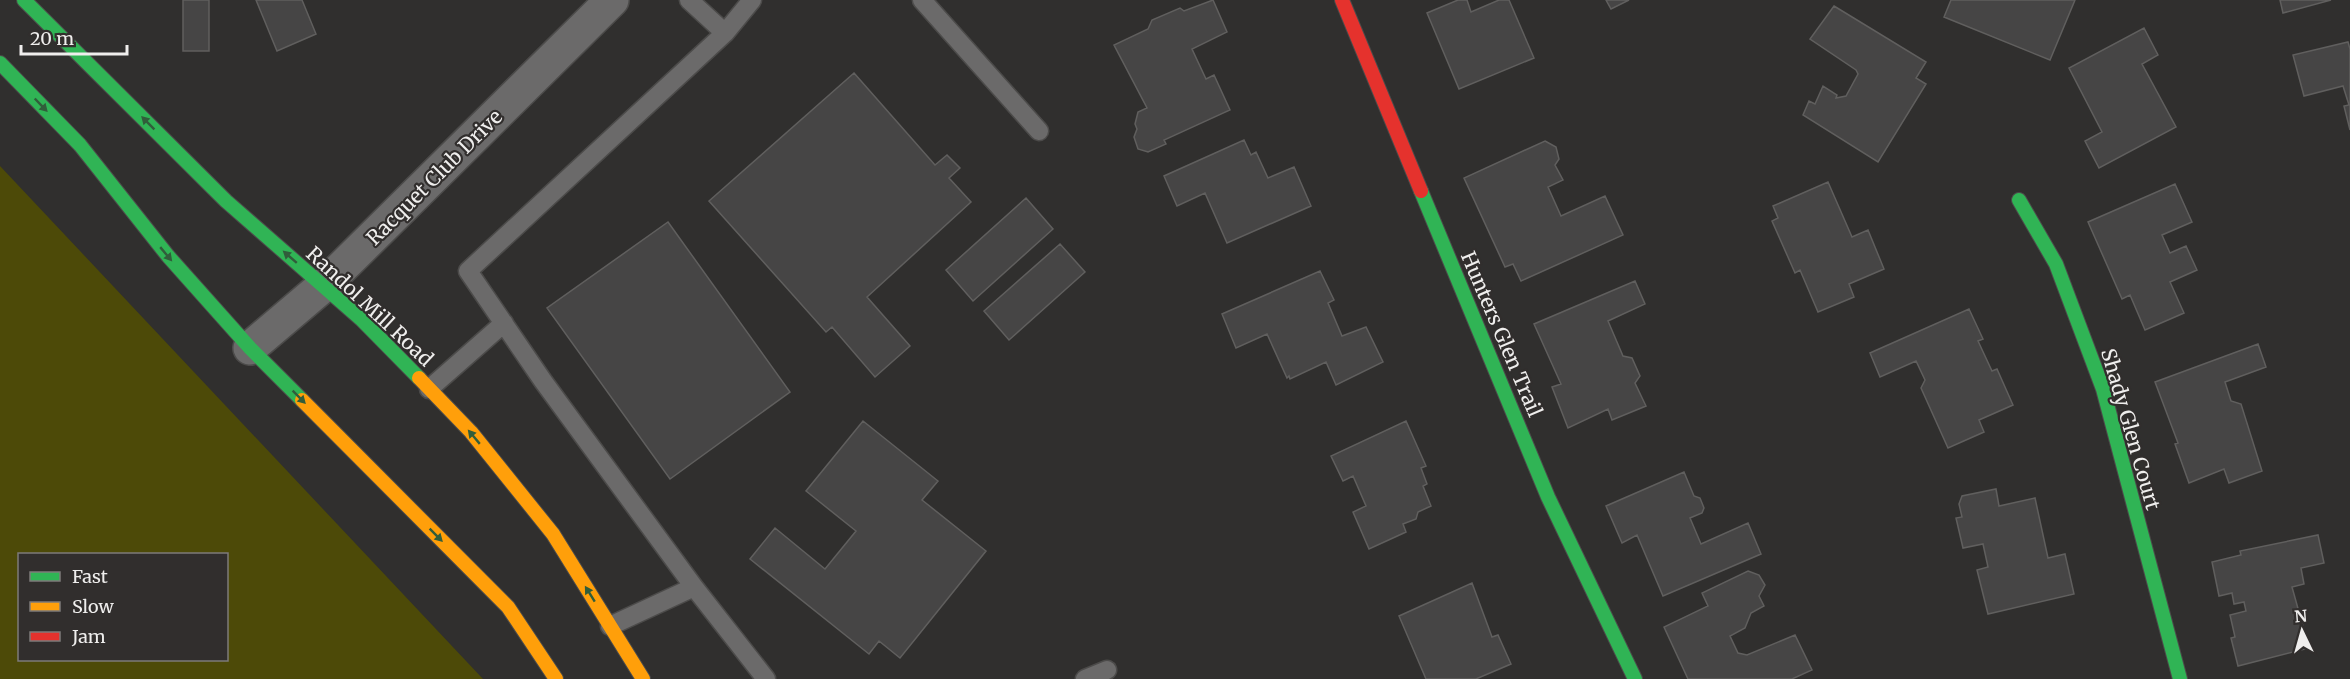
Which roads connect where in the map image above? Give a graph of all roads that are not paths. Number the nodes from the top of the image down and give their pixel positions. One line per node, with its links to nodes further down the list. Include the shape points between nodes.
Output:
1 (24, 0): 11 (main road, Randol Mill Road, one-way to 1, via 226,201)
2 (612, 0): 11 (street, Racquet Club Drive)
3 (689, 0): 7 (lane)
4 (752, 0): 7 (lane)
5 (922, 0): 9 (lane)
6 (1343, 0): 22 (main road, Hunters Glen Trail, via 1548,497)
7 (725, 33): 12 (lane, via 468,271)
8 (0, 63): 13 (main road, one-way to 13, via 80,145 168,256)
9 (1039, 131)
10 (2019, 200): 23 (main road, Shady Glen Court, via 2056,264 2103,389)
11 (323, 286): 13 (street, Racquet Club Drive); 14 (main road, Randol Mill Road)
12 (504, 323): 14 (lane); 15 (lane)
13 (250, 348): 18 (main road, one-way to 18, via 508,607)
14 (429, 389): 16 (main road, Randol Mill Road, one-way to 14, via 553,534 471,432)
15 (694, 587): 16 (lane); 20 (lane)
16 (610, 627): 19 (main road, Randol Mill Road)
17 (1107, 670): 21 (lane)
18 (556, 679)
19 (643, 679)
20 (766, 679)
21 (1084, 679)
22 (1635, 679)
23 (2180, 679)

